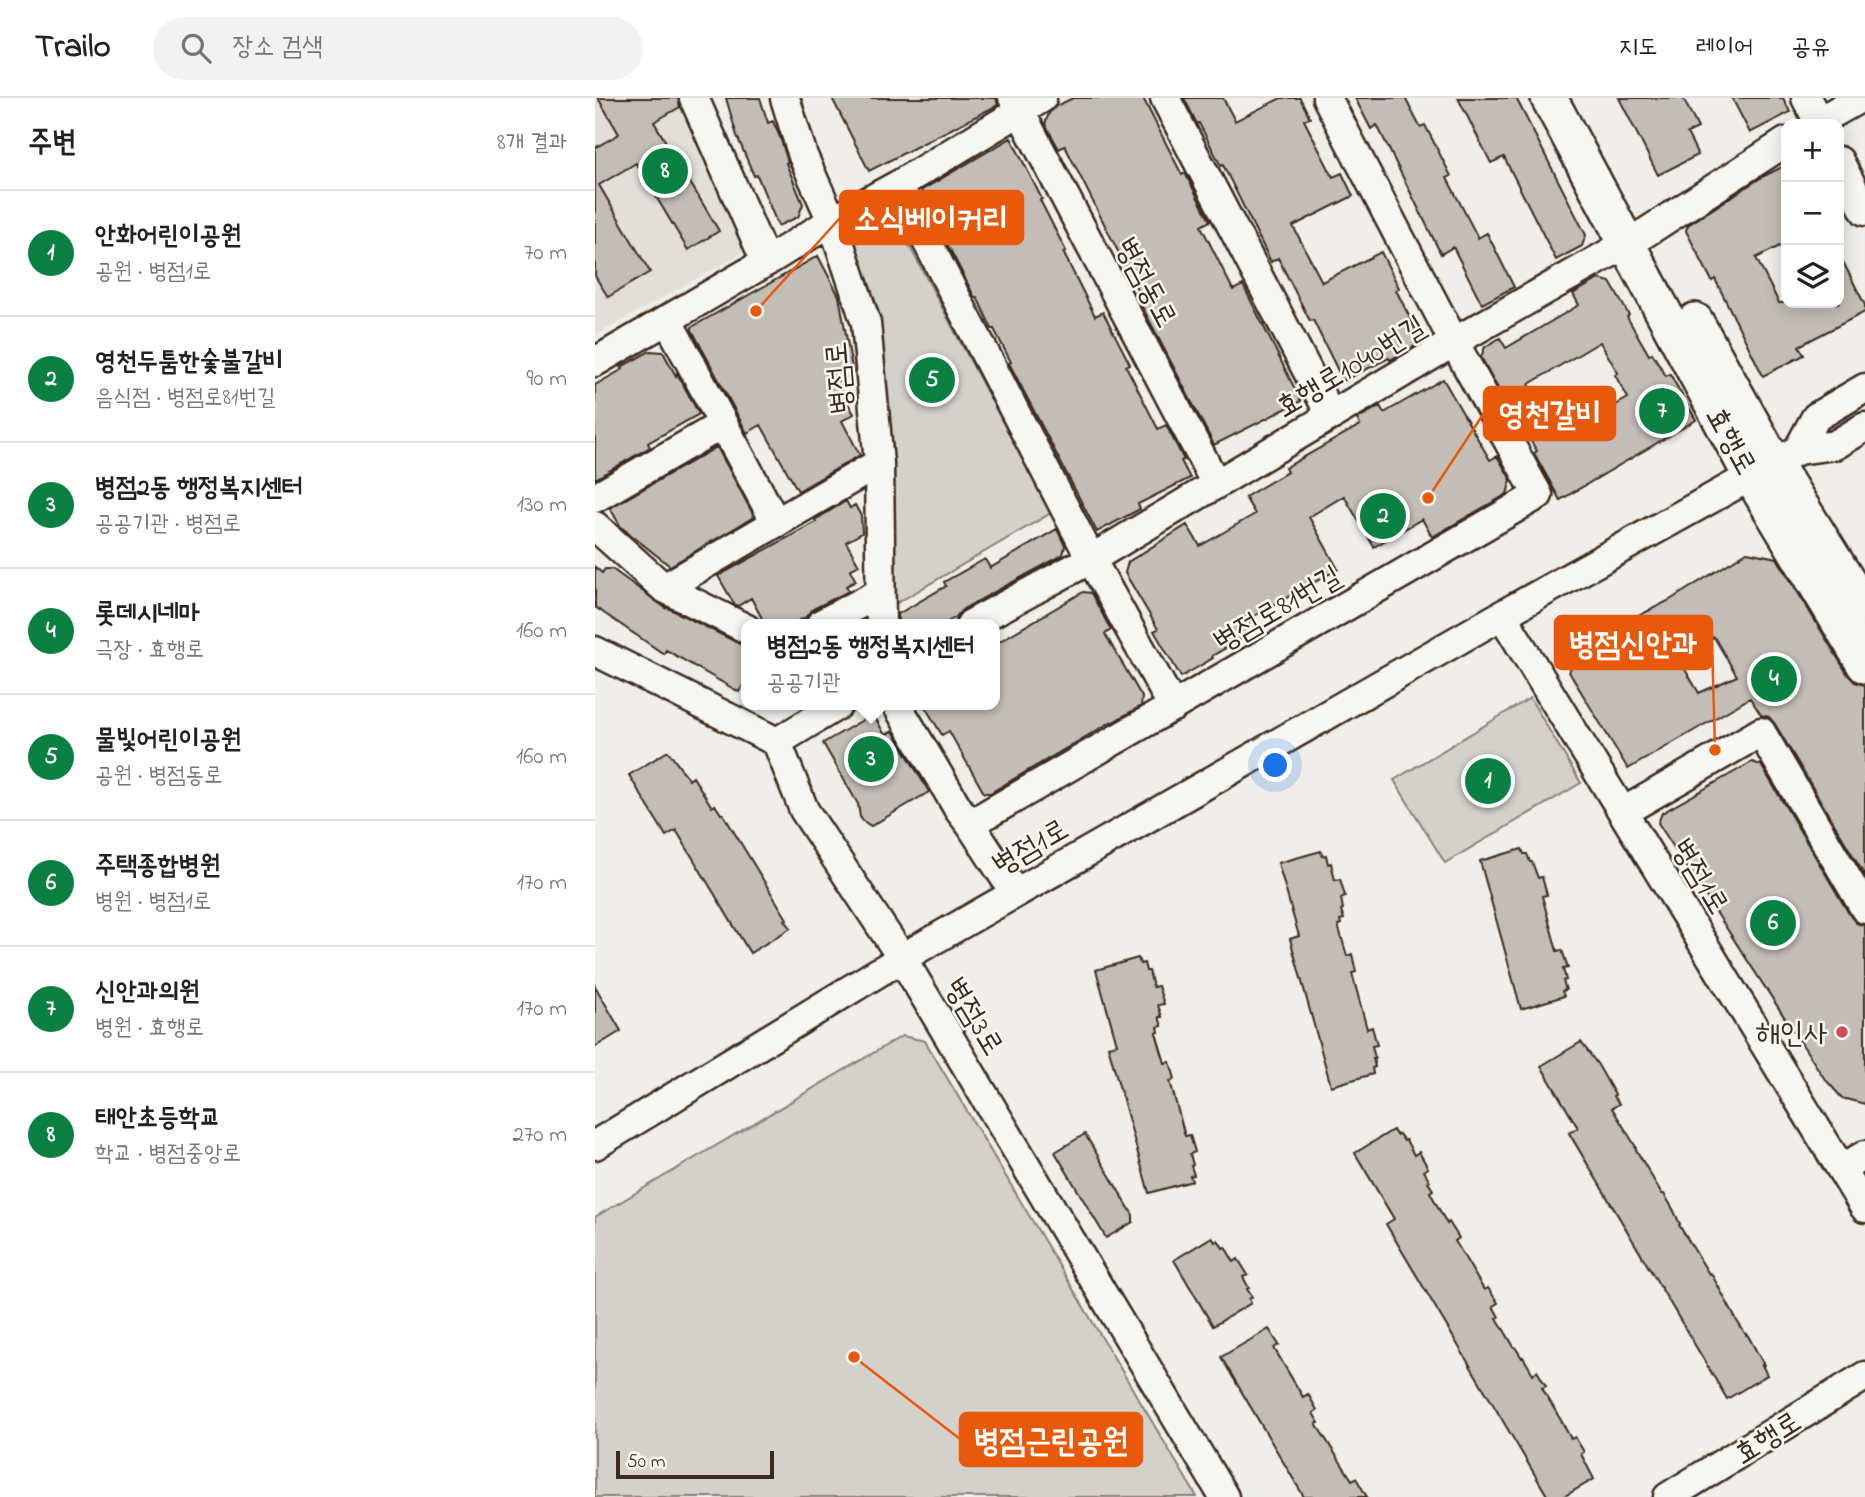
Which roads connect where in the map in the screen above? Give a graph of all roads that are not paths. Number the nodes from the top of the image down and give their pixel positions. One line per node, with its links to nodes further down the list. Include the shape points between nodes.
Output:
1 (694, 98): 16 (street)
2 (785, 98): 14 (street, 병점로, via 803,156)
3 (1165, 98): 21 (street)
4 (1327, 98): 18 (street)
5 (1549, 98): 15 (main road, 효행로)
6 (1576, 98): 15 (main road, 효행로)
7 (1860, 98): 9 (street)
8 (1025, 102): 12 (street, 병점동로); 26 (street, 병점동로)
9 (1814, 117)
10 (1781, 145): 15 (street, 효행로1040번길)
11 (1844, 171): 13 (street)
12 (898, 185): 14 (street, 병점동로); 30 (street)
13 (1865, 211)
14 (832, 221): 16 (street, 병점동로); 24 (street, 병점로, via 866,323)
15 (1636, 238): 18 (street, 효행로1040번길); 25 (main road, 효행로)
16 (767, 262): 17 (street, 병점동로)
17 (668, 321): 19 (street, 병점동로); 22 (street)
18 (1454, 342): 21 (street, 효행로1040번길); 41 (street, 병점로81번길, via 1538,495)
19 (595, 362)
20 (1865, 388): 25 (street, via 1816,417)
21 (1331, 416): 26 (street, 효행로1040번길)
22 (723, 424): 27 (street); 28 (street)
23 (1865, 427): 25 (street, 병점1로, via 1835,445)
24 (879, 463): 28 (street); 32 (street, 병점로)
25 (1774, 463): 33 (main road, 효행로); 34 (street, 병점1로); 40 (main road, 효행로)
26 (1216, 484): 30 (street, 효행로1040번길)
27 (595, 498)
28 (776, 523): 31 (street)
29 (595, 526): 31 (street)
30 (1091, 559): 37 (street, 효행로1040번길); 41 (street)
31 (664, 588): 38 (street)
32 (880, 593): 35 (street); 36 (street, 병점로)
33 (1865, 610)
34 (1502, 615): 45 (street, 병점1로); 47 (street, 병점1로)
35 (831, 619)
36 (881, 619)
37 (980, 619)
38 (741, 626)
39 (595, 651): 44 (street)
40 (1865, 665)
41 (1173, 707): 46 (street, 병점로81번길)
42 (830, 710): 44 (street)
43 (900, 710): 46 (street)
44 (777, 743): 49 (street, 병점3로, via 804,810)
45 (1623, 812): 48 (street, via 1761,732); 52 (street, 병점1로)
46 (971, 824): 47 (street)
47 (1015, 893): 49 (street, 병점1로)
48 (1865, 909)
49 (902, 958): 50 (street, 병점1로); 55 (street, 병점3로)
50 (595, 1145)
51 (1865, 1155): 52 (street)
52 (1841, 1169): 53 (street, 병점1로)
53 (1865, 1208)
54 (1865, 1376): 56 (street, 효행로)
55 (1224, 1497)
56 (1668, 1497)

